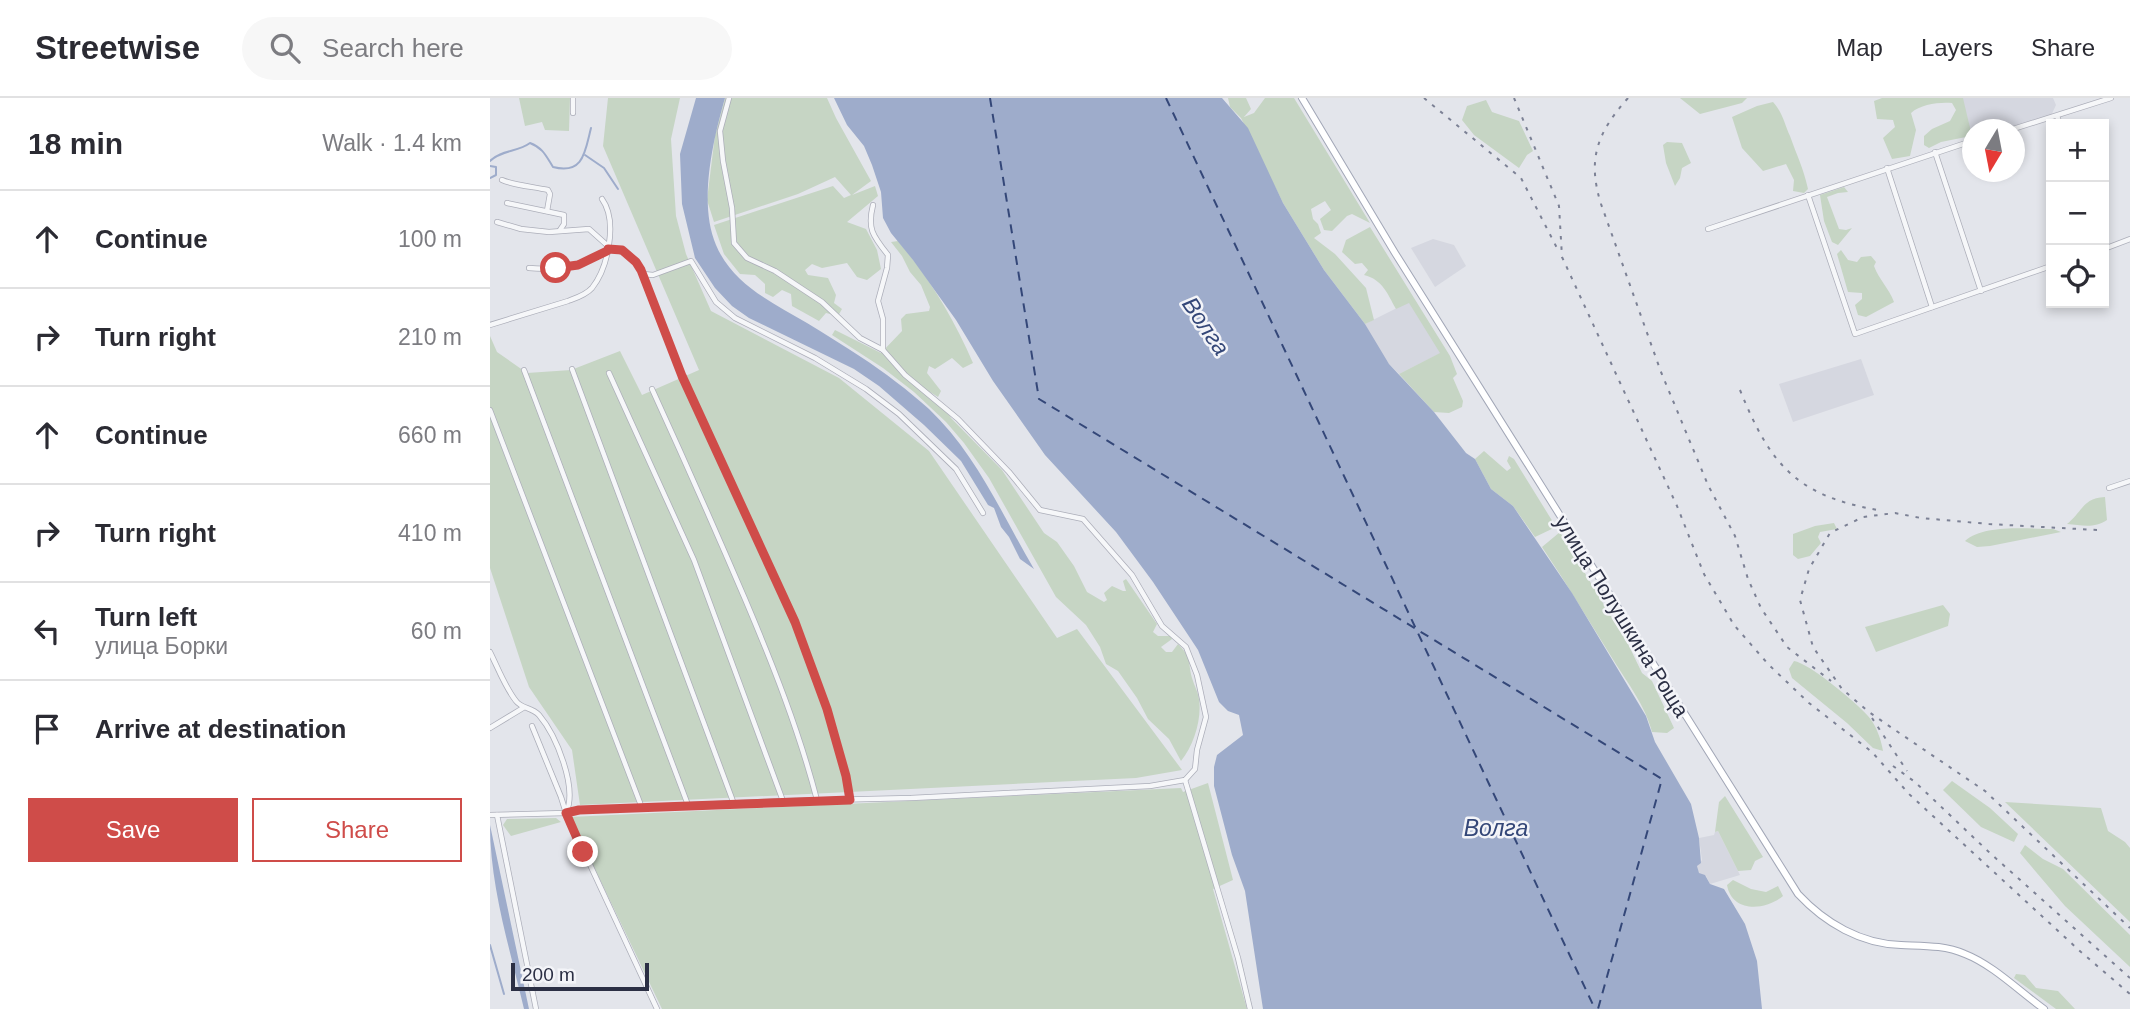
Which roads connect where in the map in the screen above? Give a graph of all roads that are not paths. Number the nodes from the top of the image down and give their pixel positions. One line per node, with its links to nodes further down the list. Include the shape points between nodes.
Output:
1 (573, 98): 5 (street)
2 (729, 98): 30 (street, via 720,131 734,243 747,258 822,302 860,338)
3 (1302, 98): 56 (main road, улица Полушкина Роща, via 1798,894 1836,926 1868,940 1945,947 1965,954)
4 (2111, 98): 6 (street)
5 (573, 113)
6 (2057, 116): 7 (street); 8 (street)
7 (2058, 119)
8 (2025, 126)
9 (1962, 144): 10 (street)
10 (1935, 152): 11 (street); 27 (street)
11 (1887, 168): 13 (street); 28 (street)
12 (502, 180): 17 (street, via 550,191)
13 (1808, 195): 19 (street); 28 (street, via 1855,334)
14 (603, 199): 23 (street, via 611,222)
15 (507, 203): 17 (street)
16 (873, 205): 30 (street, via 869,220 873,236 888,255 878,301)
17 (547, 211): 20 (street, via 564,215)
18 (497, 222): 20 (street, via 521,229)
19 (1709, 229)
20 (560, 231): 23 (street, via 589,229)
21 (2130, 239): 22 (street)
22 (2109, 247)
23 (608, 249): 24 (street, via 569,267); 26 (street, via 622,250); 29 (street, via 593,286 580,296)
24 (529, 268)
25 (2046, 269): 27 (street)
26 (643, 274): 38 (street, via 653,275 691,261 716,302 735,318 815,358 899,414 956,469); 45 (street, via 682,376 795,622 827,709)
27 (1981, 290): 28 (street)
28 (1932, 307)
29 (490, 325)
30 (883, 350): 43 (street, via 905,375 958,419 1040,510 1083,519 1132,575 1162,626 1186,647 1198,675 1206,717 1195,769)
31 (572, 369): 47 (street)
32 (524, 370): 48 (street)
33 (609, 373): 46 (street, via 694,560)
34 (653, 389): 44 (street, via 779,679)
35 (490, 410): 49 (street)
36 (2130, 481): 37 (street)
37 (2109, 488)
38 (983, 513)
39 (490, 652): 40 (street)
40 (523, 708): 42 (street); 50 (street, via 538,715 563,761 569,793)
41 (531, 726): 50 (street)
42 (490, 727)
43 (1185, 780): 45 (street, via 1051,792); 55 (street)
44 (817, 800): 45 (street); 46 (street)
45 (850, 800)
46 (783, 801): 47 (street)
47 (734, 804): 48 (street)
48 (688, 805): 49 (street)
49 (642, 808): 50 (street)
50 (566, 813): 52 (street); 54 (street)
51 (490, 815): 52 (street)
52 (497, 815): 53 (street)
53 (536, 1009)
54 (657, 1009)
55 (1250, 1009)
56 (2044, 1009)

